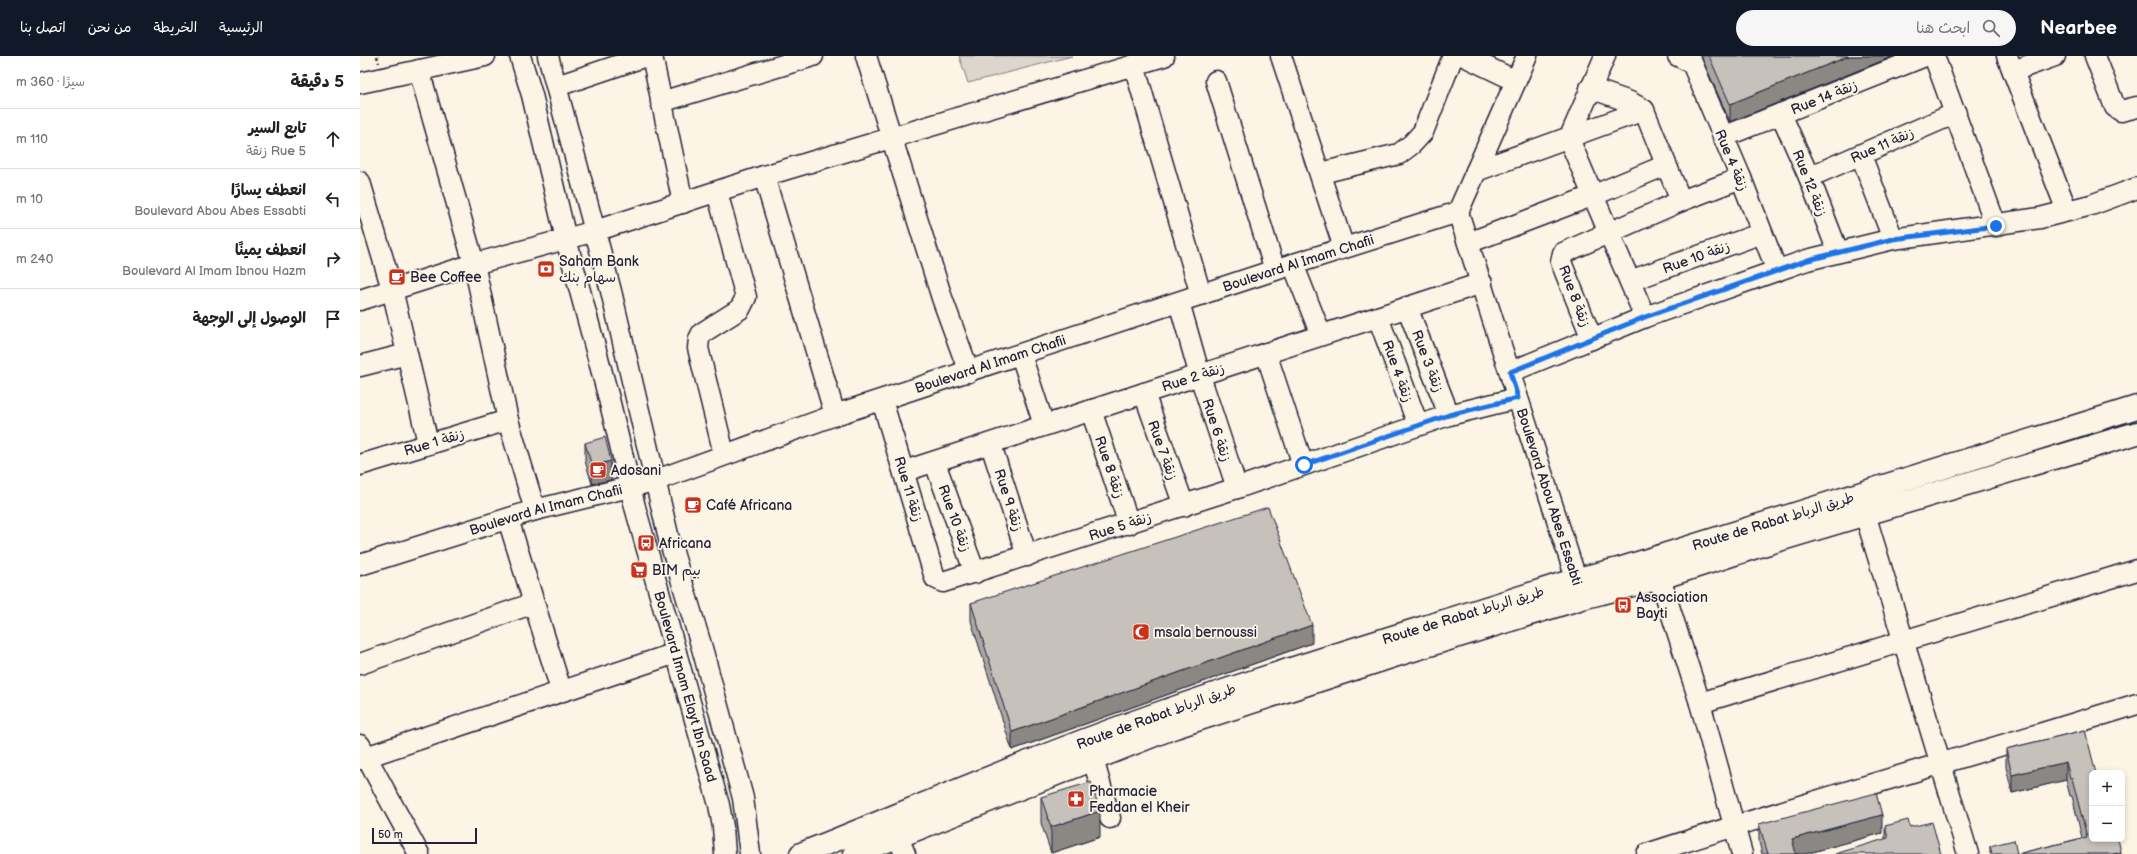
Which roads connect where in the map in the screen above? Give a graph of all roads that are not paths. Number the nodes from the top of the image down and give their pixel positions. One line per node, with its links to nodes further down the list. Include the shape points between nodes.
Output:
1 (485, 56): 22 (street)
2 (520, 56): 55 (street, Boulevard Imam Elayt Ibn Saad, via 532,95)
3 (548, 56): 26 (street, Boulevard Imam Elayt Ibn Saad)
4 (646, 56): 26 (street)
5 (652, 56): 28 (street)
6 (813, 56): 19 (street)
7 (866, 56): 33 (street)
8 (1164, 56): 21 (street)
9 (1281, 56): 39 (street)
10 (1453, 56): 39 (street, via 1422,132 1412,144 1399,154)
11 (1464, 56): 24 (street)
12 (1527, 56): 24 (street)
13 (1605, 56): 27 (street)
14 (1925, 56): 32 (street, Rue 14 زنقة)
15 (1934, 56): 31 (street)
16 (2054, 56): 20 (street)
17 (2095, 56): 29 (street, via 2115,107 2121,111)
18 (1688, 58): 34 (street, Rue 4 زنقة)
19 (757, 64): 28 (street)
20 (2010, 64): 49 (street)
21 (1134, 65): 33 (street); 66 (street)
22 (419, 70): 25 (street); 60 (street)
23 (1216, 81): 61 (street)
24 (1516, 81): 38 (street)
25 (360, 83)
26 (557, 86): 52 (street, Boulevard Imam Elayt Ibn Saad)
27 (1590, 88): 30 (street, via 1630,102); 35 (street)
28 (661, 102): 48 (street)
29 (2137, 107)
30 (1644, 110): 35 (street); 37 (street)
31 (1956, 113): 36 (street, Rue 11 زنقة); 51 (street)
32 (1781, 114): 34 (street, Rue 14 زنقة); 41 (street, Rue 12 زنقة)
33 (892, 138): 40 (street); 78 (street, via 942,298)
34 (1723, 138): 42 (street, Rue 4 زنقة)
35 (1569, 139): 38 (street); 46 (street)
36 (1861, 155): 41 (street, Rue 11 زنقة); 56 (street)
37 (1666, 165): 46 (street); 47 (street)
38 (1476, 171): 50 (street)
39 (1321, 173): 58 (street)
40 (764, 176): 45 (street); 86 (street)
41 (1809, 177): 59 (street, Rue 12 زنقة)
42 (1741, 178): 47 (street); 54 (street, Rue 4 زنقة)
43 (360, 182): 65 (street)
44 (2137, 188): 49 (street)
45 (717, 192): 48 (street); 94 (street, via 746,297 740,309 702,333 699,339 698,348)
46 (1592, 196): 53 (street); 57 (street)
47 (1682, 201): 53 (street)
48 (683, 203): 52 (street)
49 (2067, 211): 51 (street)
50 (1458, 212): 57 (street, Boulevard Abou Abes Essabti); 58 (street, Boulevard Al Imam Chafii)
51 (1996, 226): 56 (street)
52 (595, 231): 55 (street); 99 (street, Boulevard Imam Elayt Ibn Saad, via 631,373)
53 (1610, 233): 63 (street); 73 (street, Rue 8 زنقة, via 1563,254 1561,262)
54 (1762, 234): 62 (street, Rue 4 زنقة); 63 (street, Rue 10 زنقة)
55 (566, 239): 60 (street); 100 (street, Boulevard Imam Elayt Ibn Saad)
56 (1893, 239): 59 (street)
57 (1468, 242): 64 (street, Boulevard Abou Abes Essabti)
58 (1344, 248): 61 (street, Boulevard Al Imam Chafii)
59 (1838, 252): 62 (street)
60 (474, 264): 65 (street); 88 (street)
61 (1284, 267): 66 (street, Boulevard Al Imam Chafii); 72 (street)
62 (1777, 272): 71 (street)
63 (1630, 281): 71 (street)
64 (1482, 283): 69 (street, Rue 2 زنقة); 79 (street, Boulevard Abou Abes Essabti)
65 (392, 289): 67 (street); 75 (street)
66 (1201, 295): 68 (street, Boulevard Al Imam Chafii)
67 (360, 300)
68 (1179, 302): 76 (street, Boulevard Al Imam Chafii); 80 (street, Rue 6 زنقة)
69 (1407, 307): 70 (street, Rue 2 زنقة); 87 (street, Rue 3 زنقة)
70 (1378, 317): 72 (street, Rue 2 زنقة); 90 (street, Rue 4 زنقة)
71 (1645, 317): 73 (street)
72 (1321, 335): 74 (street, Rue 2 زنقة)
73 (1592, 339): 79 (street)
74 (1266, 353): 80 (street, Rue 2 زنقة); 97 (street)
75 (407, 354): 77 (street); 92 (street)
76 (1021, 355): 78 (street, Boulevard Al Imam Chafii); 89 (street)
77 (360, 366)
78 (969, 372): 83 (street, Boulevard Al Imam Chafii)
79 (1510, 372): 82 (street, Boulevard Abou Abes Essabti)
80 (1200, 376): 81 (street, Rue 2 زنقة); 101 (street, Rue 6 زنقة)
81 (1144, 393): 85 (street, Rue 2 زنقة); 102 (street, Rue 7 زنقة)
82 (1518, 398): 87 (street, Rue 5 زنقة); 113 (street, Boulevard Abou Abes Essabti)
83 (882, 400): 86 (street, Boulevard Al Imam Chafii); 98 (street, Rue 11 زنقة)
84 (2137, 407): 113 (main road, Route de Rabat طريق الرباط, via 1619,569)
85 (1090, 410): 89 (street, Rue 2 زنقة); 106 (street, Rue 8 زنقة)
86 (835, 415): 94 (street, Boulevard Al Imam Chafii)
87 (1449, 415): 90 (street, Rue 5 زنقة)
88 (508, 420): 92 (street, Rue 1 زنقة); 103 (street)
89 (1044, 425): 93 (street, Rue 2 زنقة)
90 (1418, 425): 97 (street, Rue 5 زنقة)
91 (2137, 432): 104 (main road, Route de Rabat طريق الرباط)
92 (428, 443): 96 (street, Rue 1 زنقة)
93 (991, 445): 95 (street, Rue 2 زنقة); 107 (street, Rue 9 زنقة)
94 (724, 454): 99 (street, Boulevard Al Imam Chafii)
95 (935, 463): 98 (street, Rue 2 زنقة); 110 (street, Rue 10 زنقة)
96 (360, 465)
97 (1304, 465): 101 (street, Rue 5 زنقة)
98 (905, 472): 111 (street, Rue 11 زنقة)
99 (654, 481): 100 (street, Boulevard Al Imam Chafii); 129 (street, Boulevard Imam Elayt Ibn Saad, via 743,798)
100 (630, 487): 103 (street, Boulevard Al Imam Chafii); 116 (street, Boulevard Imam Elayt Ibn Saad)
101 (1236, 488): 102 (street, Rue 5 زنقة)
102 (1184, 506): 106 (street, Rue 5 زنقة)
103 (535, 510): 105 (street, Boulevard Al Imam Chafii)
104 (1865, 514): 112 (main road, Route de Rabat طريق الرباط); 115 (street)
105 (508, 518): 108 (street, Boulevard Al Imam Chafii); 114 (street)
106 (1129, 524): 107 (street, Rue 5 زنقة)
107 (1027, 556): 110 (street, Rue 5 زنقة)
108 (360, 565)
109 (2137, 570): 115 (street)
110 (975, 573): 111 (street, Rue 5 زنقة, via 943,582)
111 (936, 578)
112 (1660, 578): 113 (main road, Route de Rabat طريق الرباط); 119 (street)
113 (1580, 589): 122 (main road, Route de Rabat طريق الرباط, via 1375,662 1183,724); 130 (main road, Route de Rabat طريق الرباط, via 1169,709)
114 (534, 603): 117 (street); 118 (street)
115 (1903, 641): 119 (street); 123 (street)
116 (676, 652): 118 (street); 128 (street, Boulevard Imam Elayt Ibn Saad, via 720,805)
117 (360, 664)
118 (561, 690): 121 (street)
119 (1700, 703): 125 (street)
120 (2137, 704): 123 (street)
121 (362, 754): 127 (street)
122 (1093, 759): 124 (street); 126 (main road, Route de Rabat طريق الرباط)
123 (1941, 765): 125 (street); 134 (street)
124 (1110, 818)
125 (1734, 826): 132 (street); 133 (street)
126 (902, 845): 131 (main road, Route de Rabat طريق الرباط)
127 (419, 854)
128 (725, 854)
129 (750, 854)
130 (801, 854)
131 (854, 854)
132 (1647, 854)
133 (1742, 854)
134 (1968, 854)

